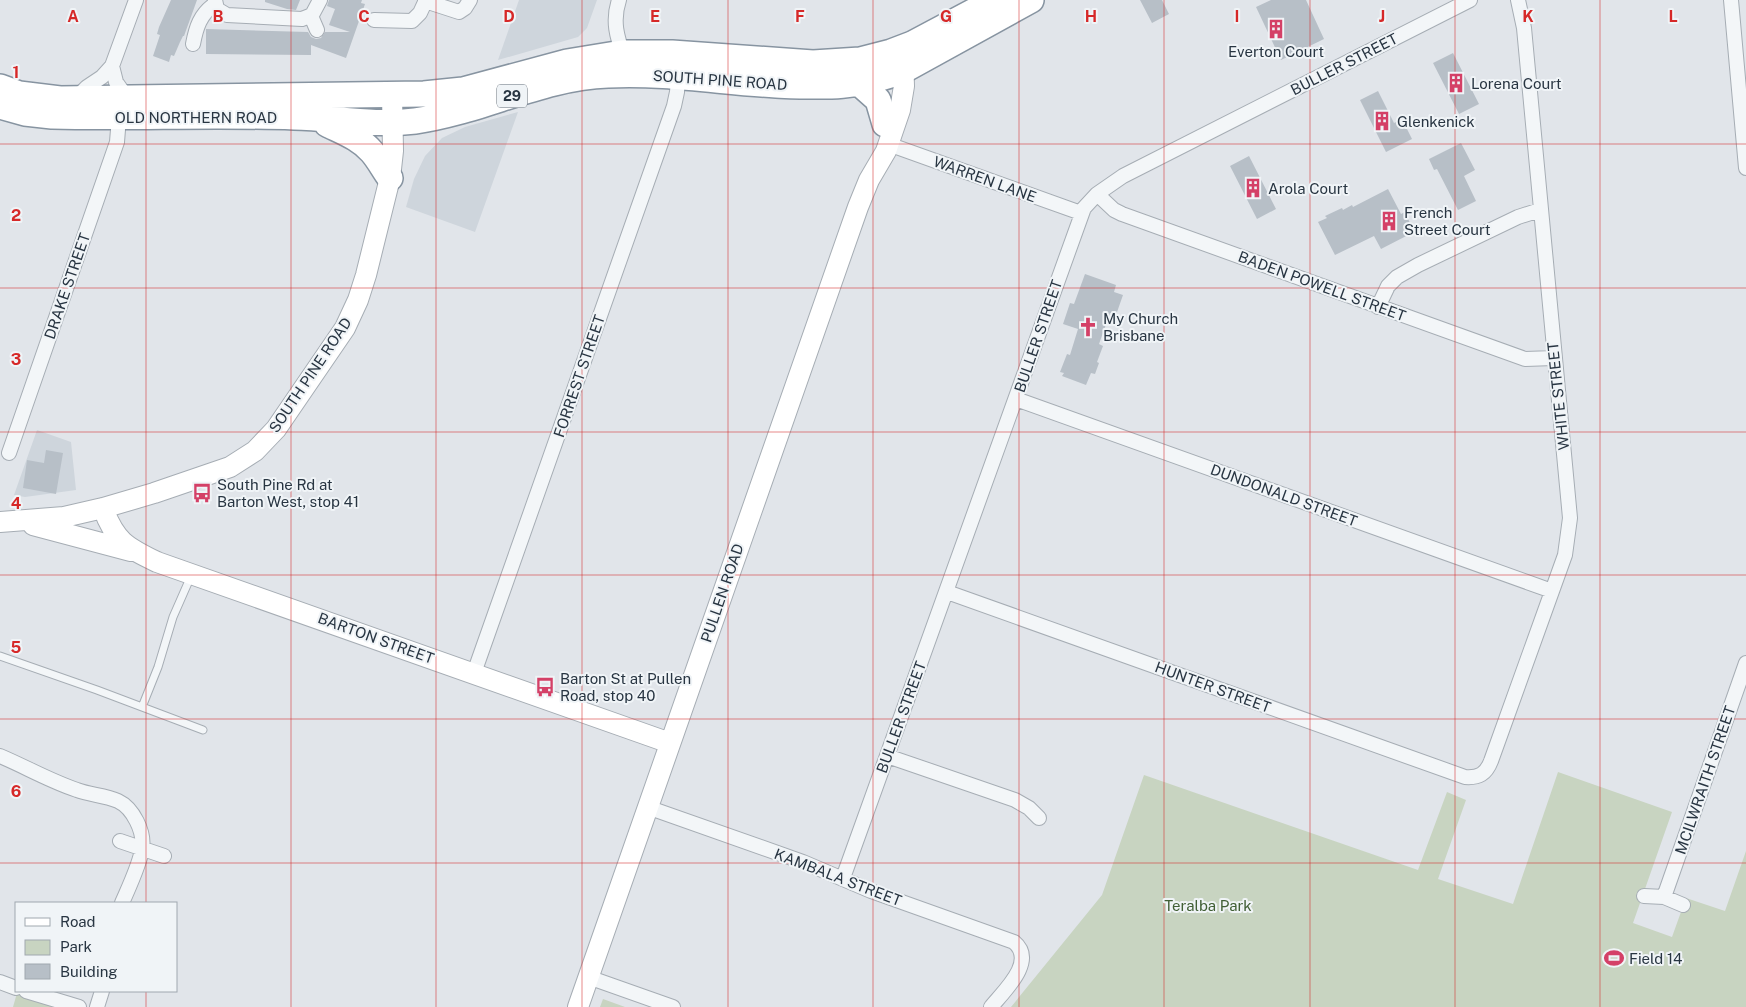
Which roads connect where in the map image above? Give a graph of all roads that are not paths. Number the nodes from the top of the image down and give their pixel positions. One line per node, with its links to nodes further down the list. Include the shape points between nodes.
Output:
1 (136, 0): 18 (street)
2 (320, 0): 12 (street)
3 (426, 0): 4 (street, via 459,12); 13 (street, via 412,21)
4 (470, 0)
5 (619, 0): 17 (street, via 616,34)
6 (995, 0): 16 (highway, SOUTH PINE ROAD / 29)
7 (1031, 0): 16 (highway, SOUTH PINE ROAD / 29)
8 (1470, 0): 32 (street, BULLER STREET, via 1138,168)
9 (1518, 0): 33 (street, WHITE STREET, via 1524,28)
10 (1730, 0): 29 (street)
11 (215, 2): 12 (street, via 219,10 229,15 302,19); 15 (street, via 202,16)
12 (311, 16): 14 (street)
13 (374, 20)
14 (317, 30)
15 (193, 44)
16 (897, 61): 17 (highway, SOUTH PINE ROAD / 29, via 792,62 672,53); 20 (highway, SOUTH PINE ROAD / 29); 28 (street, PULLEN ROAD)
17 (626, 64): 19 (highway, SOUTH PINE ROAD / 29); 22 (highway, SOUTH PINE ROAD / 29, via 567,62 463,90); 27 (highway, SOUTH PINE ROAD / 29, via 454,113)
18 (112, 66): 23 (street); 25 (street)
19 (678, 78): 20 (highway, SOUTH PINE ROAD / 29, via 825,87); 47 (street, FORREST STREET, via 674,106)
20 (860, 84): 28 (highway, via 878,100)
21 (0, 87): 23 (highway, OLD NORTHERN ROAD, via 30,96)
22 (392, 94): 25 (highway, OLD NORTHERN ROAD); 27 (street, SOUTH PINE ROAD)
23 (74, 99): 25 (highway, OLD NORTHERN ROAD)
24 (0, 106): 25 (highway, OLD NORTHERN ROAD, via 52,116)
25 (124, 108): 26 (highway, OLD NORTHERN ROAD); 38 (street, DRAKE STREET, via 118,142)
26 (314, 118): 27 (highway, OLD NORTHERN ROAD); 31 (highway, via 361,141)
27 (394, 123): 31 (street, SOUTH PINE ROAD)
28 (887, 134): 34 (street, WARREN LANE); 50 (street, PULLEN ROAD, via 876,148 869,180)
29 (1745, 142): 30 (street)
30 (1746, 168)
31 (390, 178): 39 (street, SOUTH PINE ROAD, via 366,275 345,328 276,429 255,451 230,467)
32 (1097, 194): 34 (street, BULLER STREET); 35 (street, BADEN POWELL STREET, via 1122,214)
33 (1540, 210): 35 (street, via 1518,217 1397,277 1388,286); 36 (street, WHITE STREET)
34 (1081, 214): 37 (street, BULLER STREET)
35 (1378, 307): 36 (street, BADEN POWELL STREET, via 1524,359)
36 (1554, 358): 43 (street, WHITE STREET, via 1570,518 1565,555)
37 (1016, 399): 43 (street, DUNDONALD STREET); 44 (street, BULLER STREET)
38 (9, 453)
39 (102, 508): 40 (street, SOUTH PINE ROAD, via 64,517); 41 (street, BARTON STREET, via 113,532)
40 (10, 522): 41 (street)
41 (136, 552): 42 (street, BARTON STREET)
42 (192, 573): 47 (street, BARTON STREET); 48 (lane)
43 (1552, 590): 53 (street, WHITE STREET, via 1492,761)
44 (947, 592): 52 (street, BULLER STREET); 53 (street, HUNTER STREET, via 1465,777)
45 (0, 656): 48 (lane)
46 (1746, 663): 61 (street, MCILWRAITH STREET)
47 (474, 673): 50 (street, BARTON STREET)
48 (142, 707): 49 (lane)
49 (204, 730)
50 (670, 743): 54 (street, PULLEN ROAD)
51 (0, 756): 57 (street, via 52,781 119,802 132,812 138,824)
52 (887, 756): 55 (street, via 1014,800); 59 (street, BULLER STREET)
53 (1480, 776)
54 (647, 807): 59 (street, KAMBALA STREET); 64 (street, PULLEN ROAD)
55 (1039, 818)
56 (120, 841): 57 (street)
57 (142, 849): 58 (street); 62 (street)
58 (164, 856)
59 (843, 878): 73 (street, KAMBALA STREET, via 1010,940 1018,946 1022,962 1017,974)
60 (1644, 896): 61 (street)
61 (1664, 897): 63 (street)
62 (122, 902)
63 (1683, 905)
64 (588, 977): 71 (street, PULLEN ROAD); 72 (street)
65 (0, 982): 66 (street)
66 (15, 988)
67 (29, 992): 69 (street)
68 (102, 992): 70 (street)
69 (79, 1007)
70 (97, 1007)
71 (578, 1007)
72 (673, 1007)
73 (991, 1007)

